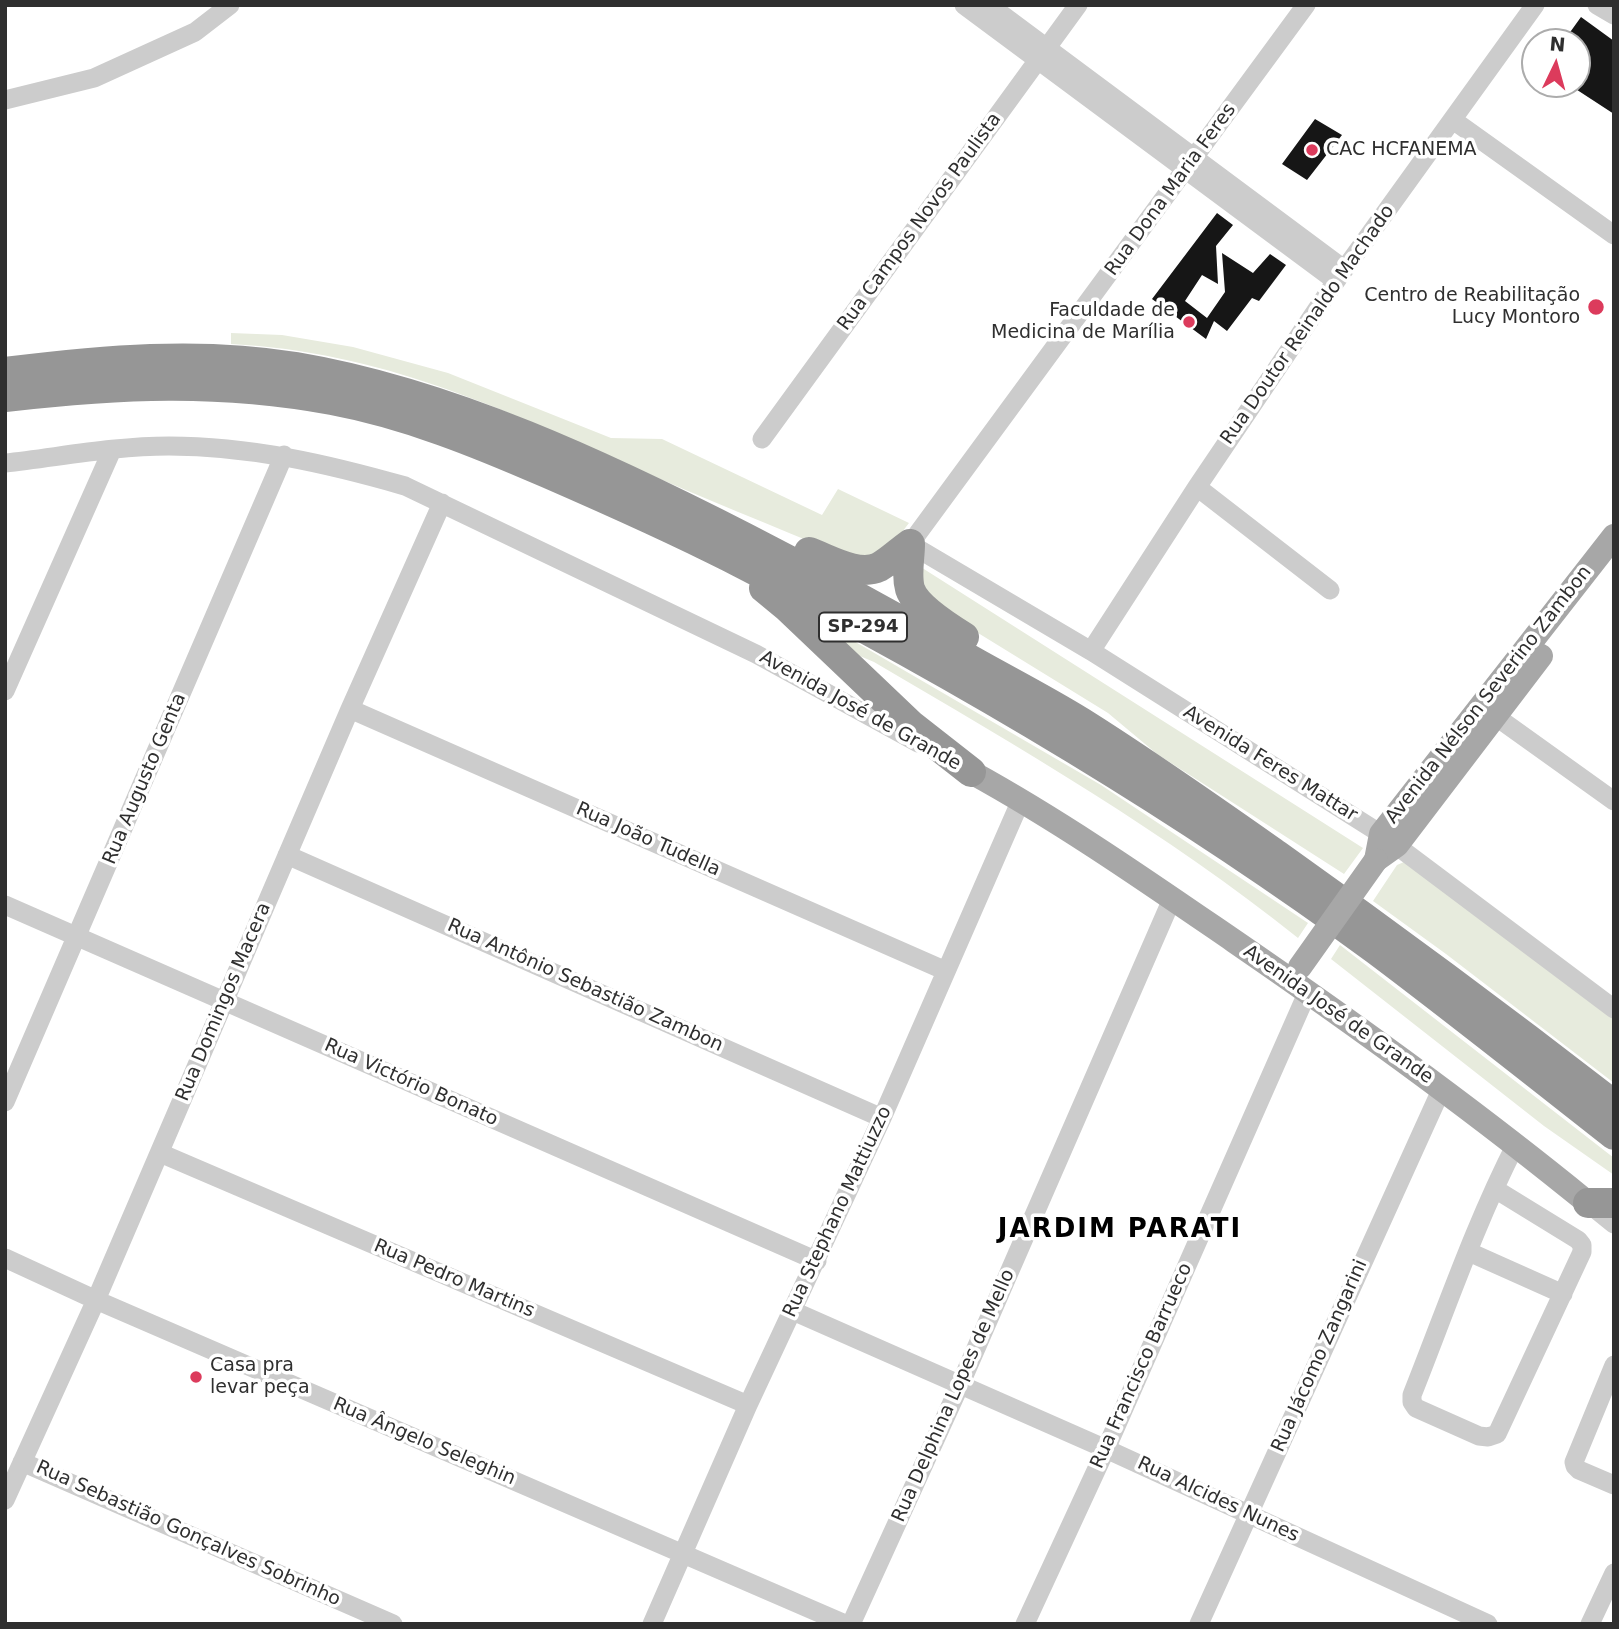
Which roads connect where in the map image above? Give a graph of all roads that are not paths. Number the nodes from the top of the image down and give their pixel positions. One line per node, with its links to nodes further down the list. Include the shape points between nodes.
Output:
1 (230, 5): 10 (street, via 195,32 94,78)
2 (964, 5): 9 (street)
3 (989, 5): 9 (street)
4 (1078, 5): 9 (street, Rua Campos Novos Paulista)
5 (1306, 5): 12 (street, Rua Dona Maria Feres)
6 (1535, 5): 11 (street, Rua Doutor Reinaldo Machado)
7 (1597, 5): 8 (street)
8 (1614, 15)
9 (1042, 53): 12 (street); 17 (street, Rua Campos Novos Paulista)
10 (5, 100)
11 (1453, 120): 13 (street); 14 (street, Rua Doutor Reinaldo Machado)
12 (1190, 164): 14 (street); 25 (street, Rua Dona Maria Feres)
13 (1611, 226)
14 (1340, 275): 21 (street, Rua Doutor Reinaldo Machado)
15 (5, 372): 23 (highway, SP-294, via 90,361 196,357 248,360 346,377 409,393 533,439)
16 (5, 397): 23 (highway, SP-294, via 93,387 202,384 336,401 482,445)
17 (762, 439)
18 (112, 450): 19 (street, Avenida José de Grande, via 169,446); 20 (street, Avenida José de Grande); 30 (street)
19 (284, 455): 22 (street, Avenida José de Grande, via 405,486); 41 (street, Rua Augusto Genta)
20 (5, 463)
21 (1197, 487): 27 (street); 29 (street, Rua Doutor Reinaldo Machado)
22 (442, 503): 31 (street, Rua Domingos Macera); 34 (street, Avenida José de Grande, via 756,653)
23 (672, 514): 25 (highway, via 854,569 879,566); 33 (highway, SP-294, via 842,587); 34 (highway, via 787,607 911,725); 50 (highway, SP-294, via 993,699 1213,838 1375,950)
24 (1614, 536): 28 (main road, Avenida Nélson Severino Zambon)
25 (910, 544): 29 (street, Avenida Feres Mattar); 33 (highway, via 909,578 916,599 947,626 1052,694)
26 (1614, 560): 28 (main road, Avenida Nélson Severino Zambon)
27 (1329, 590)
28 (1566, 609): 32 (main road, Avenida Nélson Severino Zambon)
29 (1091, 652): 37 (street, Avenida Feres Mattar)
30 (5, 691)
31 (350, 709): 38 (street, Rua Domingos Macera); 42 (street, Rua João Tudella)
32 (1489, 711): 36 (street); 37 (main road, Avenida Nélson Severino Zambon)
33 (1077, 720): 48 (highway, SP-294, via 1388,933)
34 (971, 772): 35 (main road, Avenida José de Grande)
35 (1021, 800): 39 (main road, Avenida José de Grande); 42 (street, Rua Stephano Mattiuzzo)
36 (1614, 801)
37 (1389, 840): 43 (main road, Avenida Nélson Severino Zambon, bridge); 45 (street, Avenida Feres Mattar)
38 (287, 855): 44 (street, Rua Domingos Macera); 49 (street, Rua Antônio Sebastião Zambon)
39 (1172, 898): 43 (main road, Avenida José de Grande); 63 (street, Rua Delphina Lopes de Mello)
40 (5, 905): 41 (street, Rua Victório Bonato)
41 (78, 936): 44 (street, Rua Victório Bonato); 47 (street, Rua Augusto Genta)
42 (946, 971): 49 (street, Rua Stephano Mattiuzzo)
43 (1300, 979): 46 (main road, Avenida José de Grande); 65 (street, Rua Francisco Barrueco)
44 (224, 1001): 52 (street, Rua Domingos Macera); 58 (street, Rua Victório Bonato)
45 (1614, 1009)
46 (1442, 1088): 51 (main road, Avenida José de Grande); 69 (street, Rua Jácomo Zangarini)
47 (5, 1102)
48 (1614, 1105)
49 (882, 1118): 58 (street, Rua Stephano Mattiuzzo)
50 (1614, 1135)
51 (1516, 1144): 53 (street); 54 (main road, Avenida José de Grande)
52 (160, 1153): 60 (street, Rua Domingos Macera); 64 (street, Rua Pedro Martins)
53 (1495, 1189): 56 (street); 59 (street, via 1582,1245)
54 (1601, 1203): 55 (street, Avenida José de Grande)
55 (1614, 1224)
56 (1469, 1252): 59 (street); 59 (street, via 1412,1395 1416,1408 1479,1436 1497,1434)
57 (5, 1258): 60 (street, Rua Ângelo Seleghin)
58 (817, 1261): 61 (street, Rua Stephano Mattiuzzo)
59 (1563, 1294)
60 (96, 1300): 66 (street, Rua Domingos Macera); 70 (street, Rua Ângelo Seleghin)
61 (793, 1311): 63 (street, Rua Alcides Nunes); 64 (street, Rua Stephano Mattiuzzo)
62 (1612, 1373): 67 (street, via 1574,1462 1579,1470)
63 (960, 1385): 65 (street, Rua Alcides Nunes); 75 (street, Rua Delphina Lopes de Mello)
64 (748, 1405): 70 (street, Rua Stephano Mattiuzzo)
65 (1106, 1449): 69 (street, Rua Alcides Nunes); 76 (street, Rua Francisco Barrueco)
66 (22, 1462): 68 (street, Rua Domingos Macera); 72 (street, Rua Sebastião Gonçalves Sobrinho)
67 (1614, 1485)
68 (5, 1500)
69 (1248, 1514): 77 (street, Rua Jácomo Zangarini); 78 (street, Rua Alcides Nunes)
70 (682, 1555): 73 (street, Rua Stephano Mattiuzzo); 74 (street, Rua Ângelo Seleghin)
71 (1614, 1573): 79 (street)
72 (393, 1624)
73 (652, 1624)
74 (845, 1624)
75 (851, 1624)
76 (1025, 1624)
77 (1199, 1624)
78 (1488, 1624)
79 (1590, 1624)

